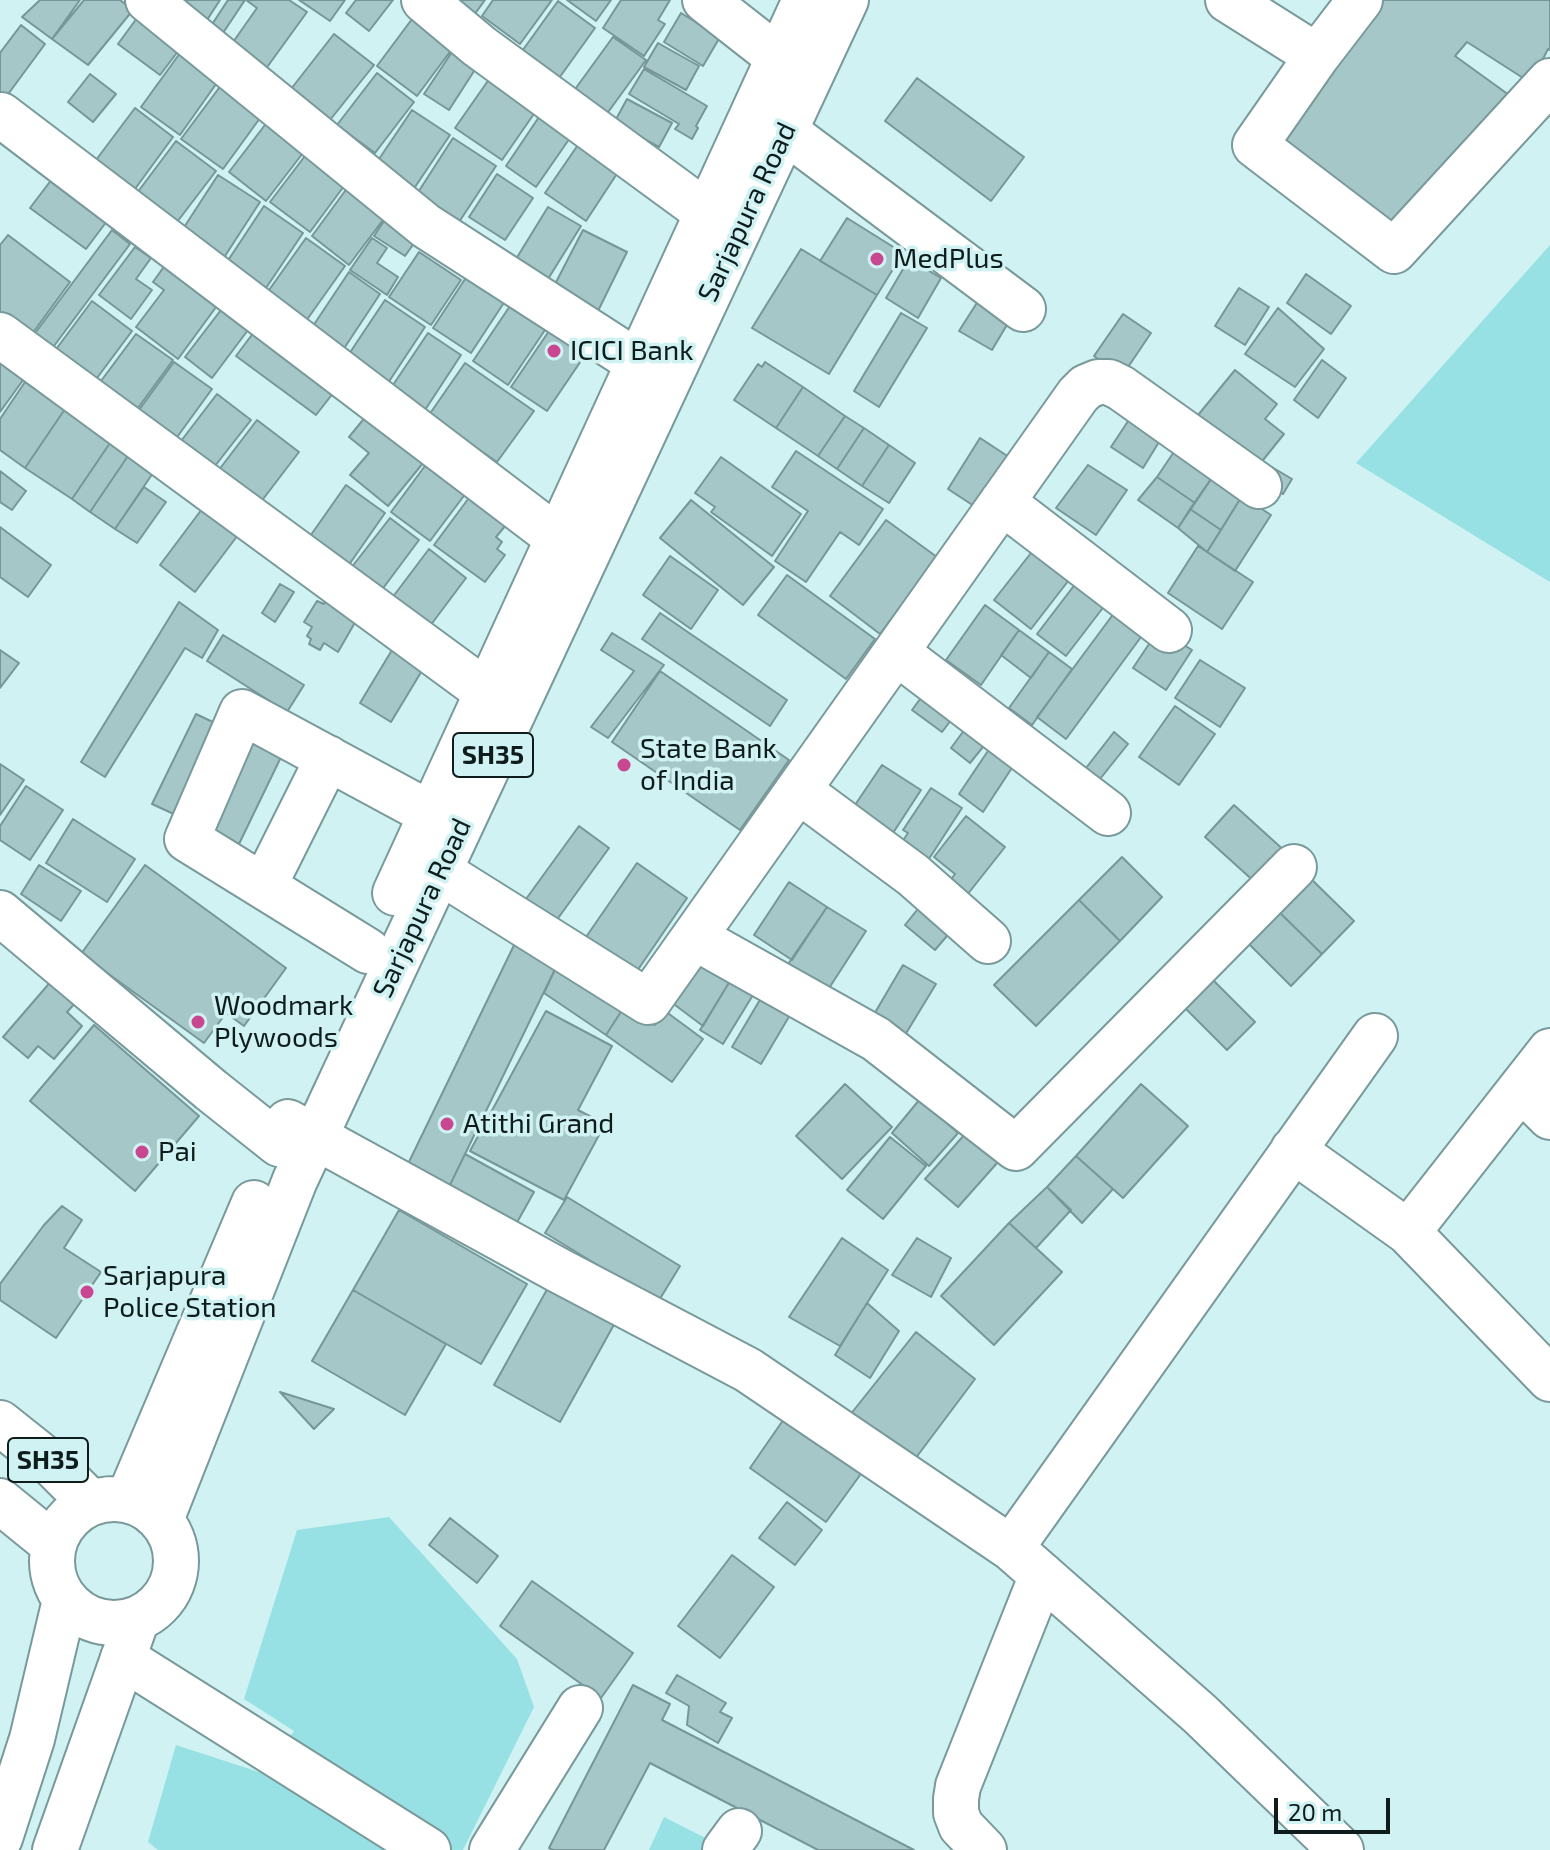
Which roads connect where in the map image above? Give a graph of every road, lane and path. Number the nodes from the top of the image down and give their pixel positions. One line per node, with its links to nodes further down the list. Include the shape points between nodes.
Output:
1 (148, 0): 16 (street, via 426,226)
2 (424, 0): 13 (street)
3 (705, 0): 9 (street)
4 (805, 0): 9 (street, Sarjapura Road)
5 (846, 0): 12 (street, Sarjapura Road / SH35)
6 (1228, 0): 8 (street)
7 (1360, 0): 8 (street)
8 (1317, 56): 10 (street, via 1255,145 1394,251)
9 (779, 58): 13 (street, Sarjapura Road)
10 (1550, 81)
11 (1, 115): 20 (street)
12 (785, 131): 14 (street); 18 (street, Sarjapura Road / SH35)
13 (707, 213): 16 (street, Sarjapura Road)
14 (1023, 309)
15 (0, 335): 23 (street)
16 (640, 364): 18 (street, Sarjapura Road)
17 (1259, 486): 19 (street, via 1121,388 1098,382 1078,395)
18 (599, 491): 20 (street, Sarjapura Road); 26 (street, Sarjapura Road / SH35)
19 (1002, 502): 21 (street); 22 (street)
20 (559, 539): 23 (street, Sarjapura Road)
21 (1169, 630)
22 (896, 652): 25 (street); 27 (street)
23 (488, 693): 26 (street, Sarjapura Road)
24 (328, 758): 26 (street); 30 (street); 30 (street, via 242,712 187,839)
25 (798, 790): 32 (street); 33 (street, via 913,875)
26 (449, 800): 29 (street, Sarjapura Road / SH35); 34 (street, Sarjapura Road)
27 (1108, 813)
28 (1294, 867): 32 (street, via 1016,1148 876,1039)
29 (439, 871): 32 (street, via 648,1002); 38 (street, Sarjapura Road / SH35)
30 (264, 886): 34 (street)
31 (0, 913): 38 (street, via 211,1090)
32 (694, 937)
33 (988, 941)
34 (368, 951): 38 (street, Sarjapura Road)
35 (1375, 1036): 39 (street)
36 (1550, 1051): 37 (street)
37 (1536, 1103): 40 (street)
38 (294, 1135): 44 (street, Sarjapura Road / SH35, via 289,1195); 46 (street, via 748,1370)
39 (1293, 1150): 40 (street); 46 (street)
40 (1408, 1232): 41 (street)
41 (1550, 1379)
42 (0, 1423): 44 (street, SH35, via 54,1466)
43 (0, 1501): 45 (street, SH35)
44 (127, 1507): 45 (street, via 75,1512); 48 (street, via 171,1536 176,1555 167,1593)
45 (54, 1545): 47 (street, via 51,1564)
46 (1026, 1562): 54 (street, via 956,1799 961,1826); 55 (street, via 1200,1714)
47 (65, 1600): 48 (street, via 98,1622 118,1623); 50 (street, via 32,1739)
48 (130, 1638): 51 (street); 52 (street)
49 (580, 1708): 53 (street)
50 (0, 1838)
51 (55, 1850)
52 (428, 1850)
53 (492, 1850)
54 (984, 1850)
55 (1341, 1850)

